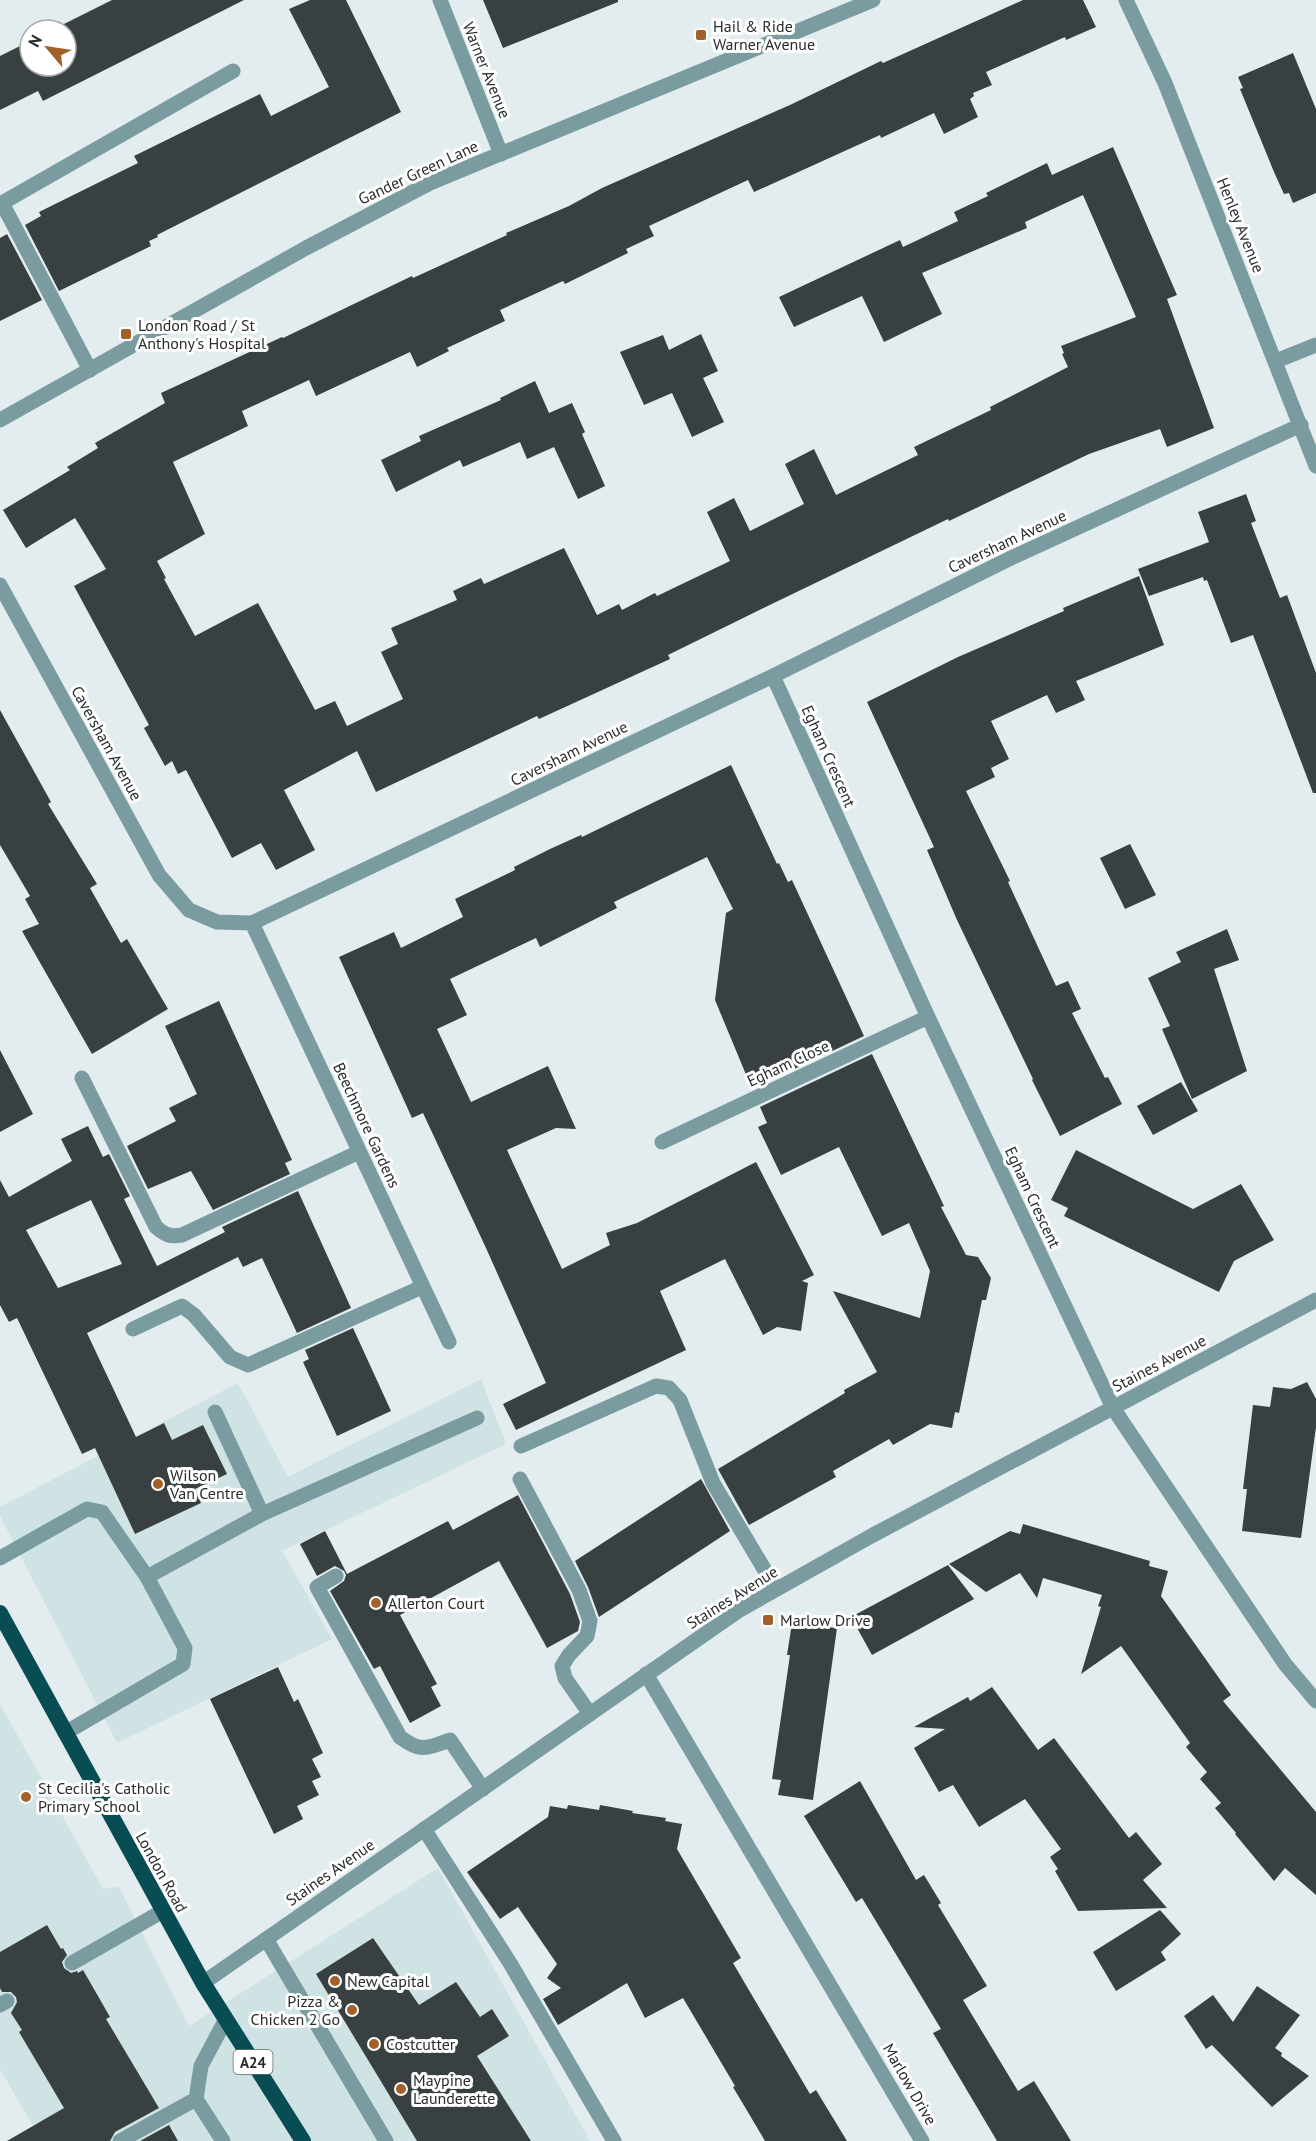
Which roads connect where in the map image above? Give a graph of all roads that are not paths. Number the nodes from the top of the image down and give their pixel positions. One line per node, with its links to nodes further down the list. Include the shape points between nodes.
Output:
1 (440, 0): 5 (street, Warner Avenue)
2 (873, 0): 5 (street, Gander Green Lane)
3 (1126, 0): 8 (street, Henley Avenue, via 1165,82)
4 (232, 72): 6 (street)
5 (501, 154): 9 (street, Gander Green Lane, via 395,200)
6 (1, 203): 9 (street)
7 (1316, 345): 8 (street)
8 (1276, 361): 11 (street, Henley Avenue)
9 (90, 370): 10 (street, Gander Green Lane)
10 (0, 420)
11 (1301, 425): 12 (street, Henley Avenue); 14 (street, Caversham Avenue, via 1011,558)
12 (1316, 465)
13 (0, 585): 15 (street, Caversham Avenue, via 159,875 189,910 217,922)
14 (773, 676): 15 (street, Caversham Avenue); 16 (street, Egham Crescent)
15 (252, 923): 19 (street, Beechmore Gardens)
16 (928, 1017): 18 (street, Egham Close); 24 (street, Egham Crescent)
17 (82, 1078): 19 (street, via 156,1227 171,1237)
18 (662, 1142)
19 (359, 1152): 20 (street, Beechmore Gardens)
20 (422, 1287): 22 (street, via 248,1365 230,1357 182,1306); 23 (street, Beechmore Gardens)
21 (1316, 1300): 24 (street, Staines Avenue)
22 (133, 1329)
23 (449, 1342)
24 (1113, 1408): 33 (street, Staines Avenue); 36 (street, Egham Crescent, via 1285,1664)
25 (215, 1412): 29 (street)
26 (477, 1418): 29 (street)
27 (521, 1446): 33 (street, via 656,1386 669,1388 680,1400 712,1483)
28 (520, 1479): 37 (street, via 579,1590 590,1621 587,1636 562,1666 565,1678)
29 (262, 1514): 32 (street)
30 (0, 1558): 32 (street, via 87,1509 102,1512)
31 (336, 1576): 39 (street, via 317,1587 400,1737 412,1746 427,1748 450,1740)
32 (147, 1577): 38 (street, via 185,1648 183,1664)
33 (776, 1589): 35 (street, Staines Avenue)
34 (0, 1613): 38 (highway, London Road / A24)
35 (646, 1674): 37 (street, Staines Avenue); 52 (street, Marlow Drive)
36 (1316, 1701)
37 (590, 1714): 39 (street, Staines Avenue)
38 (65, 1733): 41 (highway, London Road / A24)
39 (483, 1789): 40 (street, Staines Avenue)
40 (424, 1829): 42 (street, Staines Avenue); 51 (street, via 510,1963)
41 (163, 1911): 43 (street); 44 (highway, London Road / A24)
42 (266, 1939): 44 (street, Staines Avenue); 50 (street)
43 (72, 1963)
44 (203, 1983): 45 (highway, London Road / A24)
45 (226, 2019): 46 (street, via 201,2066); 49 (highway, London Road / A24)
46 (196, 2099): 47 (street); 48 (street)
47 (120, 2141)
48 (223, 2141)
49 (303, 2141)
50 (386, 2141)
51 (614, 2141)
52 (922, 2141)

